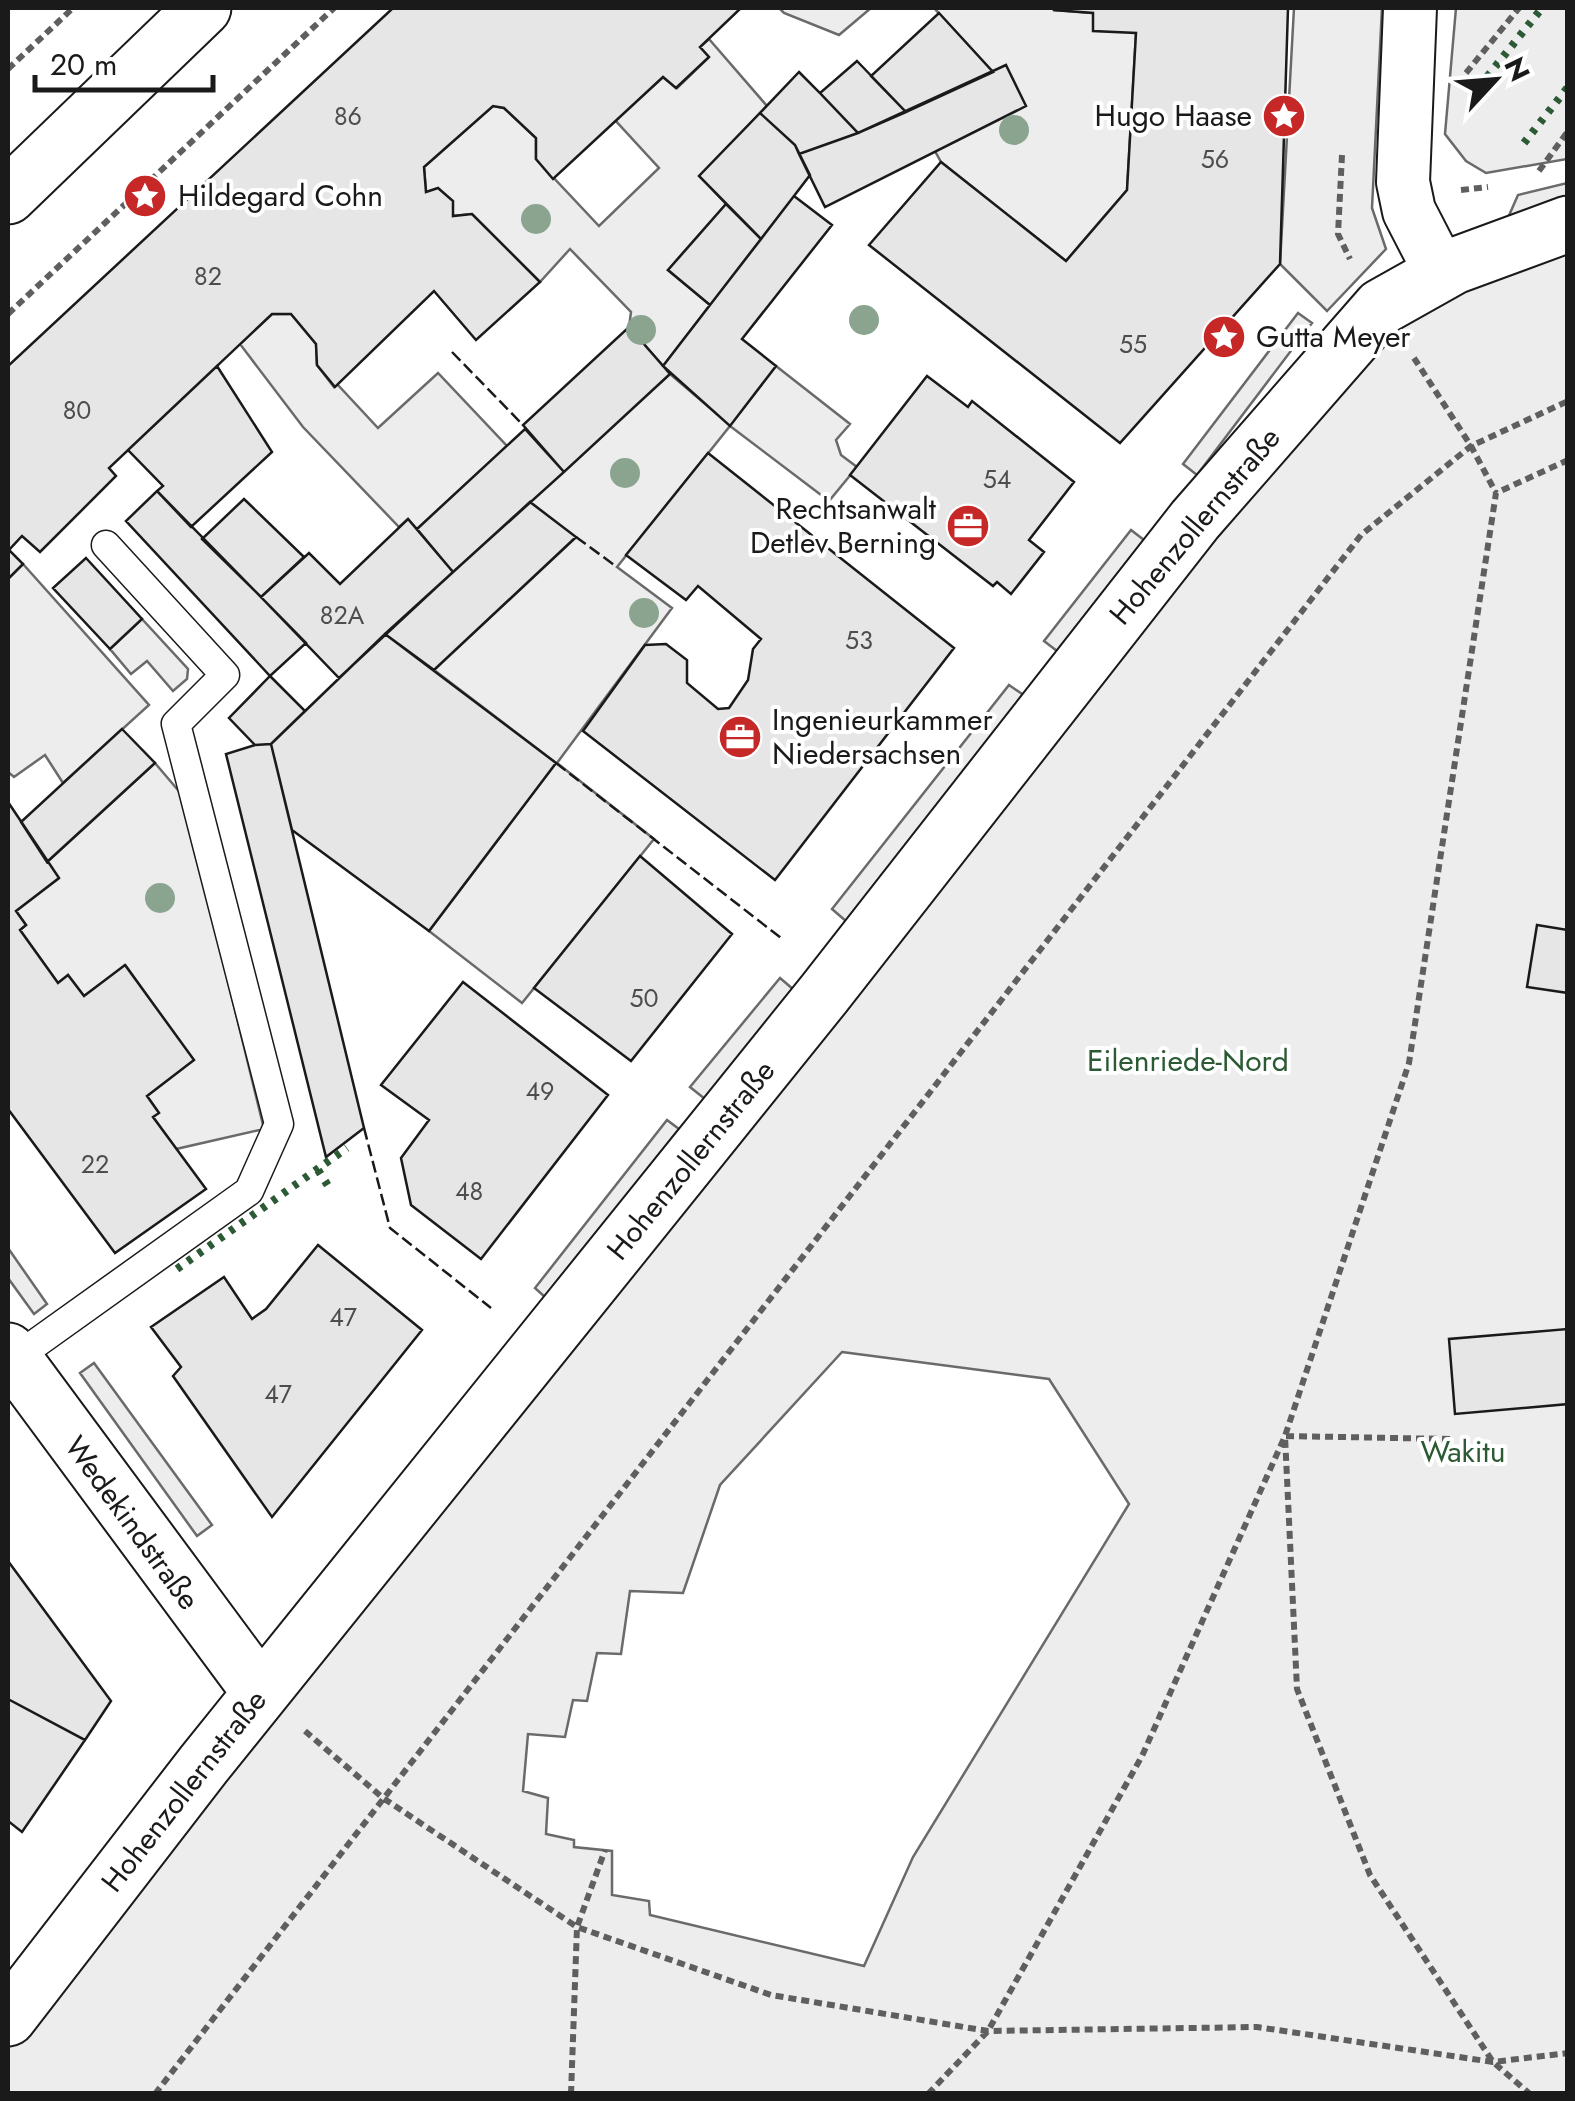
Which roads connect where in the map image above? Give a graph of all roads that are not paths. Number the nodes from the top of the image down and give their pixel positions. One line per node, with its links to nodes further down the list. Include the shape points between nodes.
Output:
1 (204, 8): 3 (street)
2 (1410, 8): 5 (street, via 1403,182 1408,211)
3 (8, 196)
4 (1568, 224): 5 (street, Hohenzollernstraße)
5 (1441, 273): 8 (street, Hohenzollernstraße, via 1381,307 1181,538)
6 (106, 545): 7 (lane, via 225,675 176,724 279,1124 248,1190)
7 (16, 1379): 8 (street, Wedekindstraße)
8 (260, 1694): 9 (street, Hohenzollernstraße)
9 (8, 2018)

